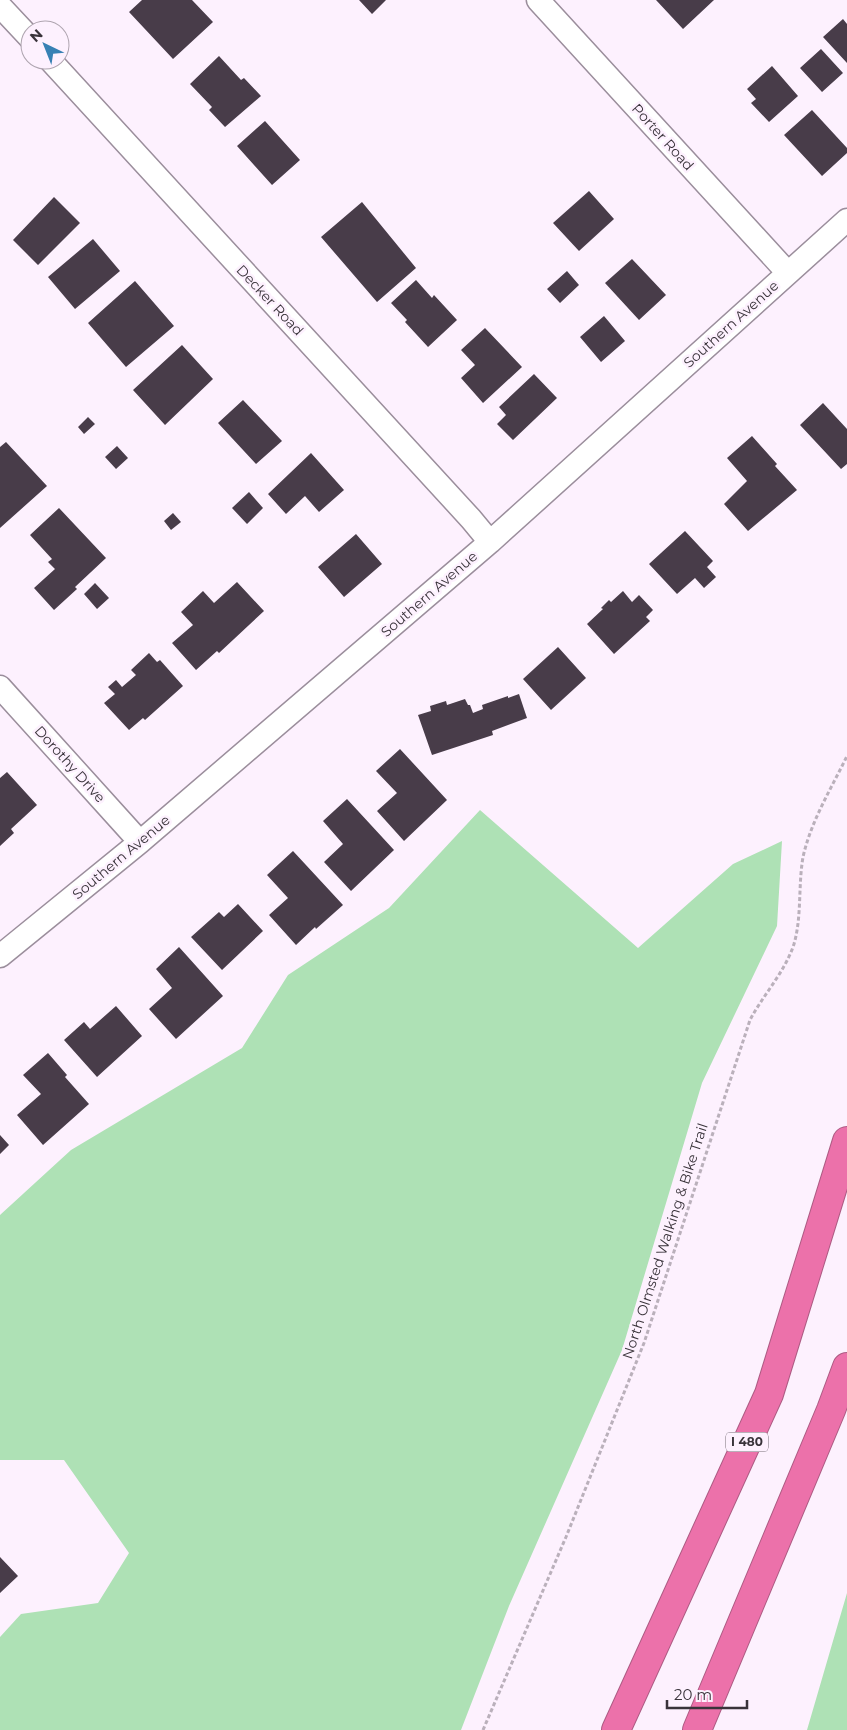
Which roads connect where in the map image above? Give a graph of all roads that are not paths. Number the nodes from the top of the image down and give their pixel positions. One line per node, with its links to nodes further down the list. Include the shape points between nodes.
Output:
1 (538, 0): 6 (street, Porter Road)
2 (0, 6): 3 (street)
3 (20, 27)
4 (59, 70): 7 (street, Decker Road)
5 (847, 220): 6 (street, Southern Avenue)
6 (788, 273): 7 (street, Southern Avenue)
7 (490, 542): 9 (street, Southern Avenue)
8 (0, 687): 9 (street, Dorothy Drive)
9 (140, 842): 10 (street, Southern Avenue)
10 (0, 956)
11 (847, 1141): 13 (highway, I 480, via 769,1394)
12 (847, 1367): 14 (highway, via 832,1410)
13 (616, 1730)
14 (697, 1730)

